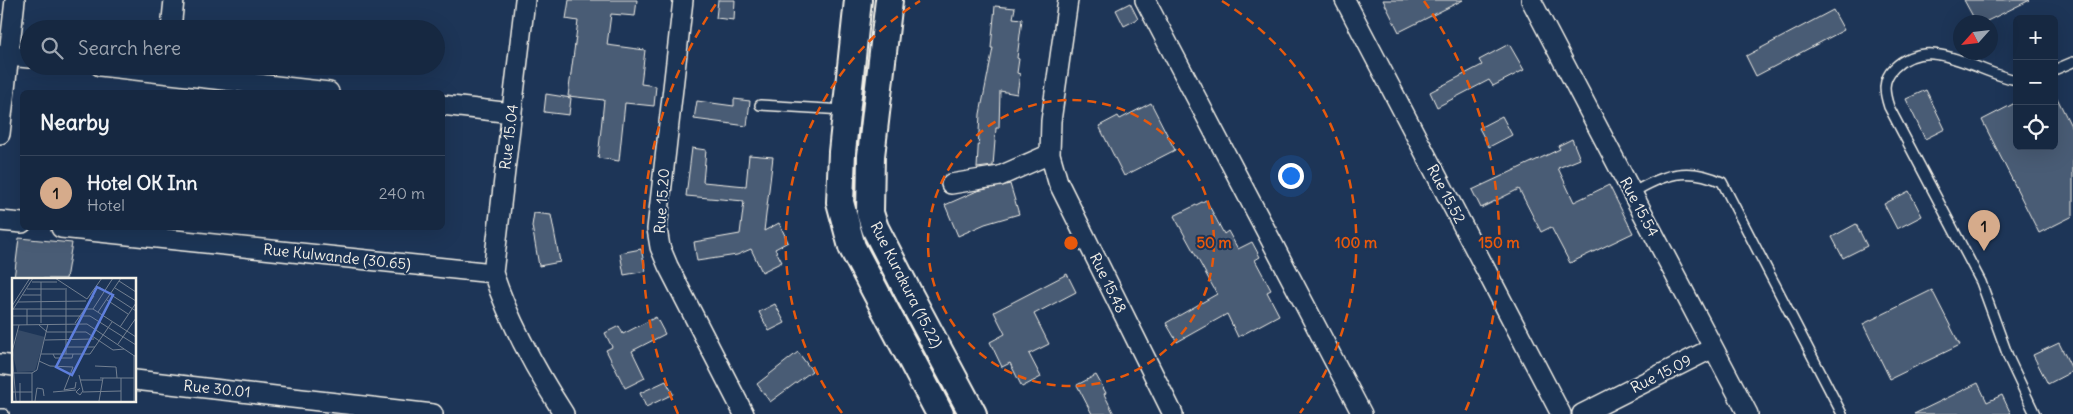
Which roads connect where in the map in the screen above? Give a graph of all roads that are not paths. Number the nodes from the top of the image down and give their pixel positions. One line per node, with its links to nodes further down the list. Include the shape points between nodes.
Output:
1 (15, 0): 12 (street)
2 (174, 0): 11 (street)
3 (525, 0): 22 (street, Rue 15.04)
4 (683, 0): 37 (street, Rue 15.20, via 657,228 668,266)
5 (858, 0): 21 (main road, Rue Kurakura (15.22))
6 (889, 0): 39 (main road, Rue Kurakura (15.22), via 871,156 870,212 910,296)
7 (1068, 0): 24 (street, Rue 15.48, via 1051,121)
8 (1145, 0): 41 (street)
9 (1345, 0): 42 (street, Rue 15.52)
10 (1531, 0): 26 (street, Rue 15.54)
11 (172, 20)
12 (4, 55): 13 (street); 23 (street)
13 (20, 57)
14 (2073, 62): 15 (lane)
15 (2058, 68)
16 (203, 75): 18 (street)
17 (2013, 79): 46 (lane, via 1949,56 1924,53 1904,59 1889,73 1883,89 1889,107 1981,282 2009,359)
18 (314, 90)
19 (760, 104): 21 (lane)
20 (445, 105): 22 (street)
21 (846, 110): 38 (main road, Rue Kurakura (15.22), via 840,202 844,225 852,247)
22 (512, 113): 30 (street, Rue 15.04)
23 (0, 134)
24 (1050, 154): 25 (street, via 1000,176); 40 (street, Rue 15.48, via 1058,182)
25 (950, 184)
26 (1632, 192): 31 (street, Rue 15.54); 45 (lane, via 1682,172 1704,174 1722,182)
27 (0, 221): 28 (street)
28 (20, 223)
29 (80, 230): 30 (street, Rue Kulwande (30.65))
30 (493, 274): 36 (street, via 517,335)
31 (1713, 348): 43 (street, Rue 15.09); 44 (street, Rue 15.54)
32 (136, 380): 33 (street, Rue 30.01)
33 (423, 413)
34 (0, 414): 35 (lane)
35 (4, 414)
36 (564, 414)
37 (744, 414)
38 (940, 414)
39 (973, 414)
40 (1172, 414)
41 (1362, 414)
42 (1561, 414)
43 (1582, 414)
44 (1748, 414)
45 (1842, 414)
46 (2035, 414)

